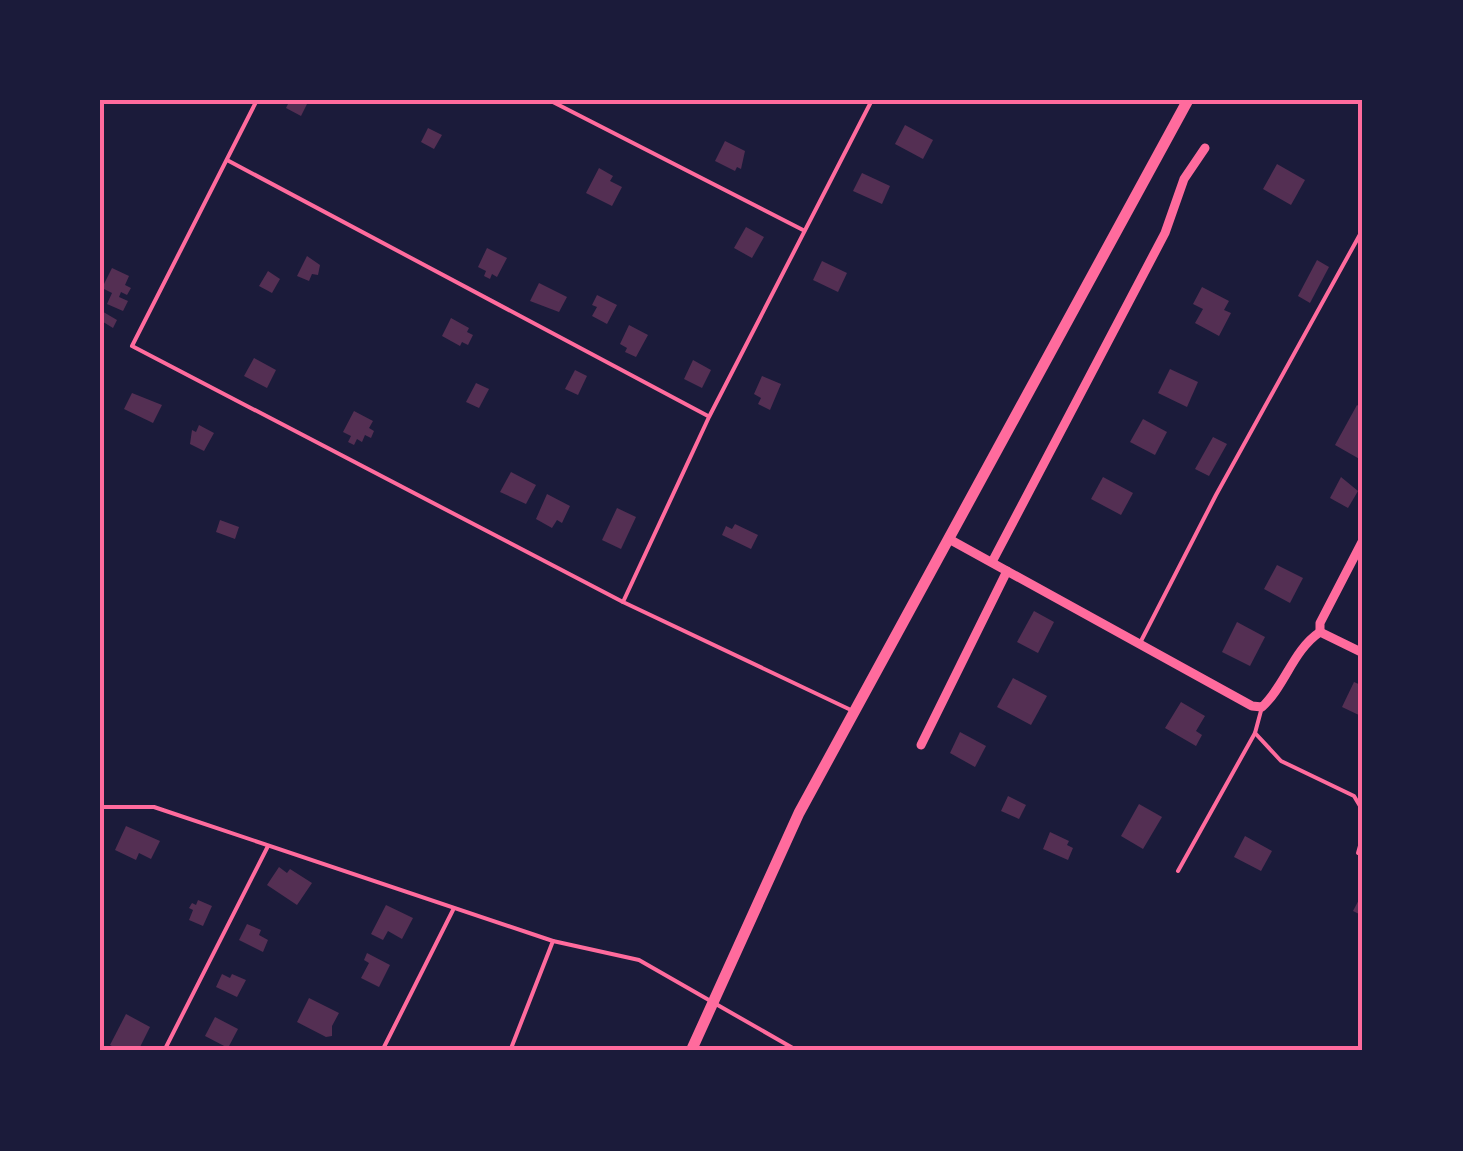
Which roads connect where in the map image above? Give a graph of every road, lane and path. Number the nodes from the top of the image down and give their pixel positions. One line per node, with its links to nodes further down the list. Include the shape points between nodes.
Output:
1 (257, 100): 6 (lane)
2 (549, 100): 8 (lane)
3 (872, 100): 8 (lane)
4 (1188, 100): 10 (street)
5 (1205, 148): 12 (street)
6 (226, 160): 9 (lane); 14 (lane, via 132,346)
7 (1363, 228): 16 (lane)
8 (804, 231): 9 (lane)
9 (709, 417): 14 (lane)
10 (949, 539): 12 (street); 19 (street)
11 (1363, 540): 15 (street)
12 (992, 562): 13 (street)
13 (1007, 571): 16 (street); 21 (street)
14 (623, 602): 19 (lane)
15 (1320, 632): 17 (street); 18 (street)
16 (1140, 644): 18 (street)
17 (1363, 653)
18 (1262, 707): 20 (lane)
19 (854, 712): 30 (street)
20 (1255, 732): 23 (lane, via 1281,761 1354,796); 27 (lane)
21 (921, 744)
22 (100, 807): 25 (lane, via 154,806)
23 (1363, 811)
24 (1363, 835): 26 (lane)
25 (268, 846): 28 (lane); 31 (lane)
26 (1358, 853)
27 (1178, 871)
28 (453, 910): 29 (lane); 32 (lane)
29 (553, 942): 30 (lane, via 639,960); 33 (lane)
30 (713, 1000): 34 (street); 35 (lane)
31 (164, 1051)
32 (382, 1051)
33 (510, 1051)
34 (692, 1051)
35 (798, 1051)

